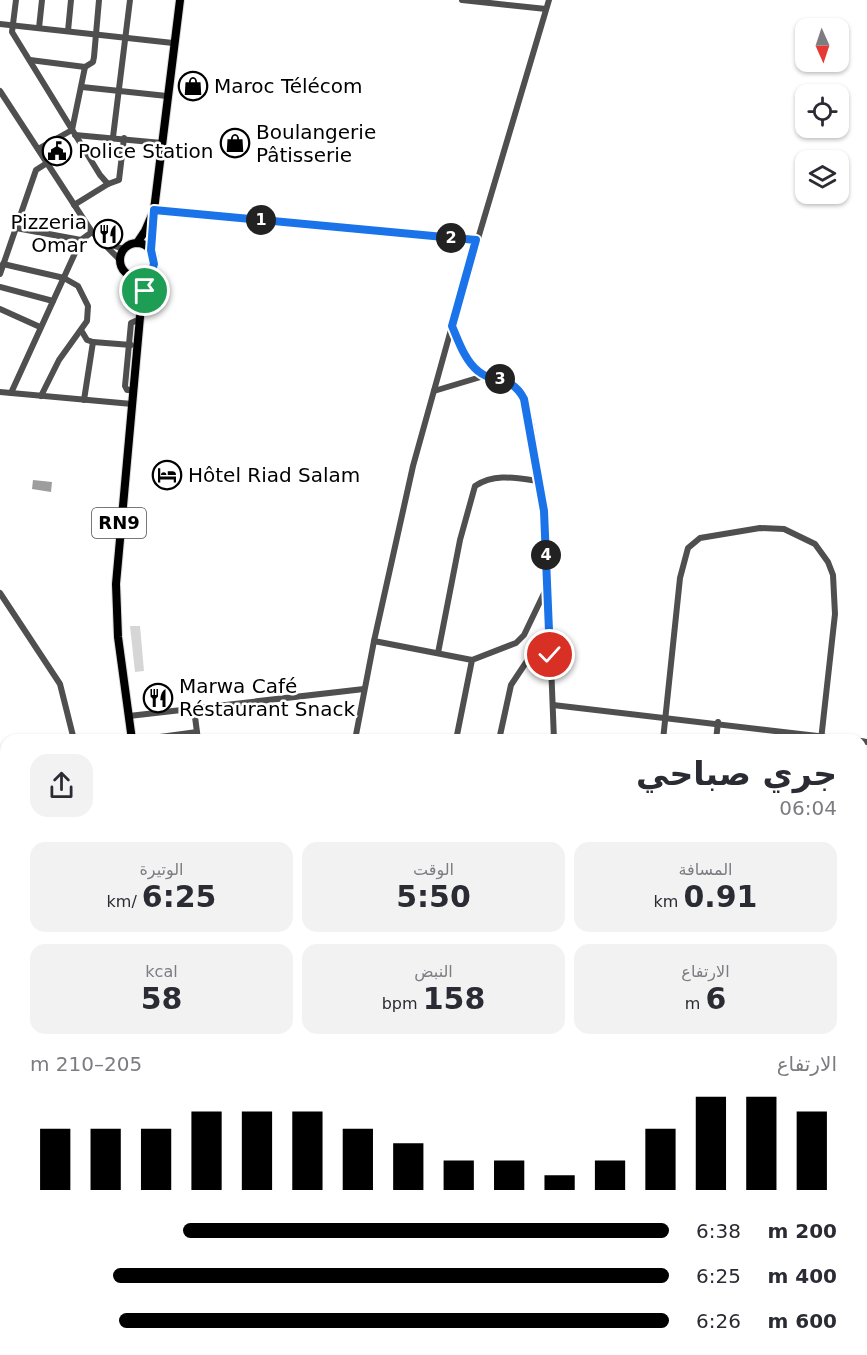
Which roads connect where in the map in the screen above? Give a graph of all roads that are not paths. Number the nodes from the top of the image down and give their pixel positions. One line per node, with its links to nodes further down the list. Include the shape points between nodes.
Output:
1 (16, 0): 11 (street)
2 (42, 0): 12 (street)
3 (71, 0): 13 (street)
4 (99, 0): 14 (street)
5 (130, 0): 15 (street)
6 (180, 0): 16 (main road, RN9)
7 (462, 0): 9 (street)
8 (549, 0): 9 (street)
9 (546, 9): 35 (street)
10 (0, 24): 11 (street)
11 (13, 25): 12 (street); 17 (street, via 12,32)
12 (39, 28): 13 (street)
13 (68, 31): 14 (street)
14 (95, 34): 15 (street); 18 (street, via 93,62)
15 (126, 38): 16 (street); 21 (street)
16 (173, 43): 22 (main road, RN9)
17 (30, 60): 18 (street); 23 (street)
18 (85, 67): 19 (street)
19 (82, 87): 21 (street); 23 (street)
20 (0, 91): 27 (street)
21 (119, 91): 22 (street); 24 (street)
22 (167, 96): 26 (main road, RN9)
23 (74, 132): 24 (street); 27 (street); 29 (street)
24 (113, 137): 25 (street)
25 (124, 138): 26 (street); 29 (street, via 119,180)
26 (162, 143): 31 (main road, RN9)
27 (38, 149): 28 (street)
28 (47, 163): 30 (street); 32 (street, via 36,170)
29 (108, 184): 30 (street)
30 (74, 205): 33 (street)
31 (154, 212): 35 (street); 37 (main road, RN9); 39 (main road, RN9)
32 (16, 228): 34 (street); 41 (street)
33 (92, 232): 34 (street); 36 (street)
34 (81, 240): 45 (street)
35 (476, 240): 51 (street)
36 (103, 243): 38 (street); 40 (street)
37 (137, 243): 38 (main road); 39 (main road)
38 (124, 249): 40 (main road)
39 (151, 250): 42 (main road, RN9, via 154,264)
40 (120, 260): 44 (main road, RN9, via 123,270)
41 (3, 264): 43 (street); 45 (street)
42 (149, 272): 44 (main road, via 141,277); 48 (main road, RN9)
43 (0, 274)
44 (131, 276): 48 (main road, RN9)
45 (64, 278): 47 (street); 53 (street, via 78,286 88,306 87,321)
46 (0, 287): 47 (street)
47 (53, 301): 52 (street)
48 (141, 306): 50 (main road, RN9)
49 (0, 309): 52 (street)
50 (140, 319): 55 (street, via 131,322); 56 (main road, RN9)
51 (452, 326): 57 (street, via 469,360); 59 (street)
52 (40, 327): 61 (street)
53 (81, 330): 54 (street); 62 (street, via 59,360)
54 (93, 342): 55 (street); 63 (street)
55 (129, 345): 56 (street); 58 (street, via 125,386)
56 (139, 346): 58 (main road, RN9)
57 (484, 376): 59 (street); 65 (street, via 509,381 520,391)
58 (134, 390): 64 (main road, RN9)
59 (434, 391): 69 (street)
60 (0, 392): 61 (street)
61 (11, 393): 62 (street)
62 (41, 396): 63 (street)
63 (84, 400): 64 (street)
64 (132, 404): 75 (main road, RN9, via 116,584 118,637)
65 (539, 481): 66 (street); 70 (street, via 488,478 475,486)
66 (548, 585): 68 (street); 71 (street, via 524,636 516,643)
67 (0, 593): 78 (street, via 60,684)
68 (549, 628): 73 (street); 83 (street, via 511,686)
69 (374, 641): 70 (street); 72 (street)
70 (438, 653): 71 (street)
71 (472, 660): 82 (street)
72 (364, 689): 74 (street); 81 (street)
73 (553, 705): 76 (street); 84 (street)
74 (194, 709): 75 (street); 80 (street)
75 (129, 716): 79 (main road, RN9)
76 (666, 716): 77 (street); 85 (street); 88 (street, via 681,567 688,548 700,538 760,528 784,529 815,544 833,575 835,614)
77 (718, 722): 86 (street); 87 (street)
78 (72, 734)
79 (131, 734)
80 (198, 734)
81 (355, 734)
82 (457, 734)
83 (500, 734)
84 (554, 734)
85 (664, 734)
86 (717, 734)
87 (800, 734)
88 (821, 734)

